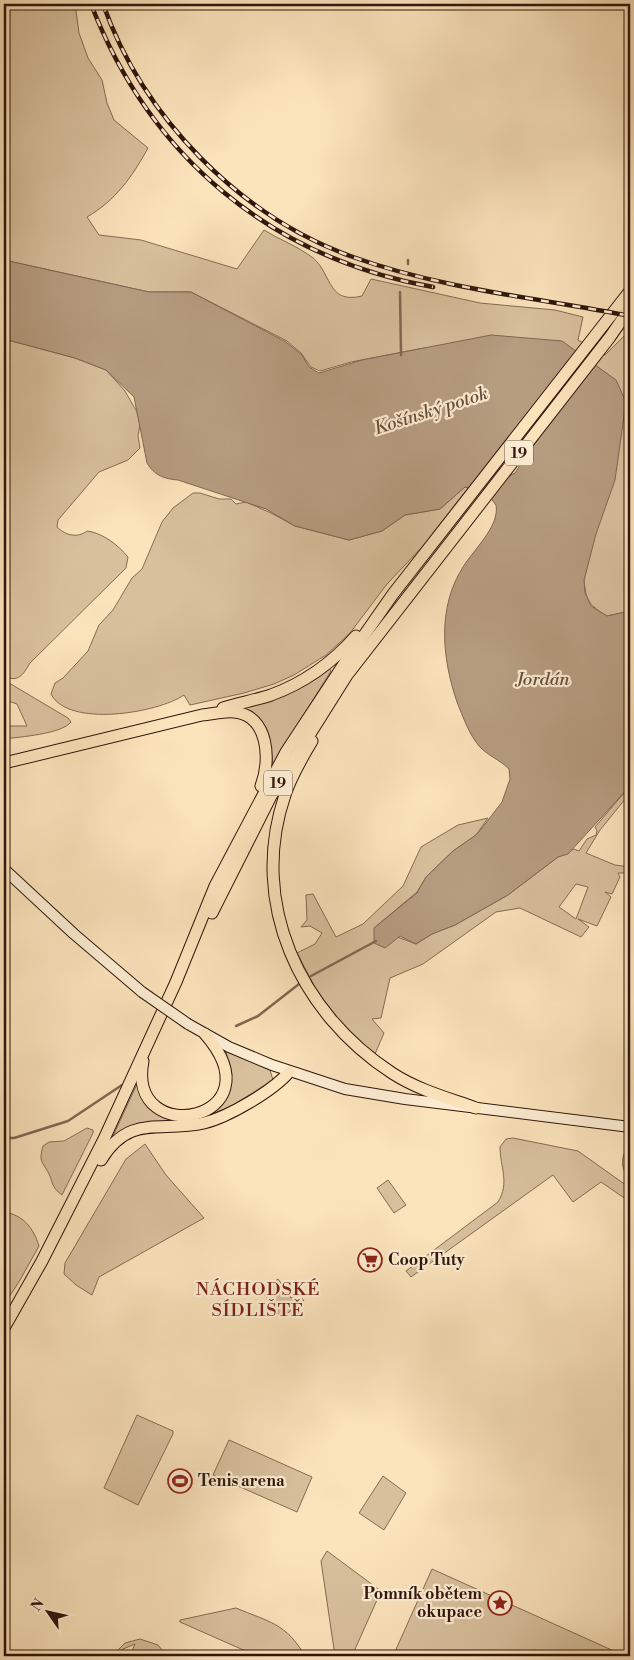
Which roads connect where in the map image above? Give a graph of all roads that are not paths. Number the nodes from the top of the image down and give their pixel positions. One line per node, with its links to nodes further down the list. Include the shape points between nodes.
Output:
1 (630, 291): 3 (main road, 19)
2 (630, 308): 4 (main road, 19)
3 (394, 594): 5 (main road, via 348,645 313,674 271,695); 7 (main road, 19, via 308,716)
4 (405, 599): 9 (main road, 19, via 347,675 294,755); 13 (main road, via 311,742 291,780 274,840 274,889 289,954 309,990 334,1024 393,1074 425,1090)
5 (202, 715): 6 (main road); 7 (main road, via 242,714 256,724 264,739 265,776)
6 (4, 763)
7 (234, 847): 9 (main road, 19)
8 (4, 869): 10 (main road, bridge, via 142,992)
9 (176, 982): 11 (main road, 19)
10 (205, 1034): 11 (main road, via 222,1056 226,1082 214,1105 199,1114 173,1115 152,1102 141,1072); 12 (main road)
11 (146, 1049): 15 (main road, 19)
12 (289, 1072): 13 (main road, via 345,1089); 15 (main road, via 277,1084 205,1123 134,1130 117,1139)
13 (476, 1108): 14 (main road)
14 (630, 1127)
15 (66, 1216): 16 (main road, 19)
16 (4, 1328)

